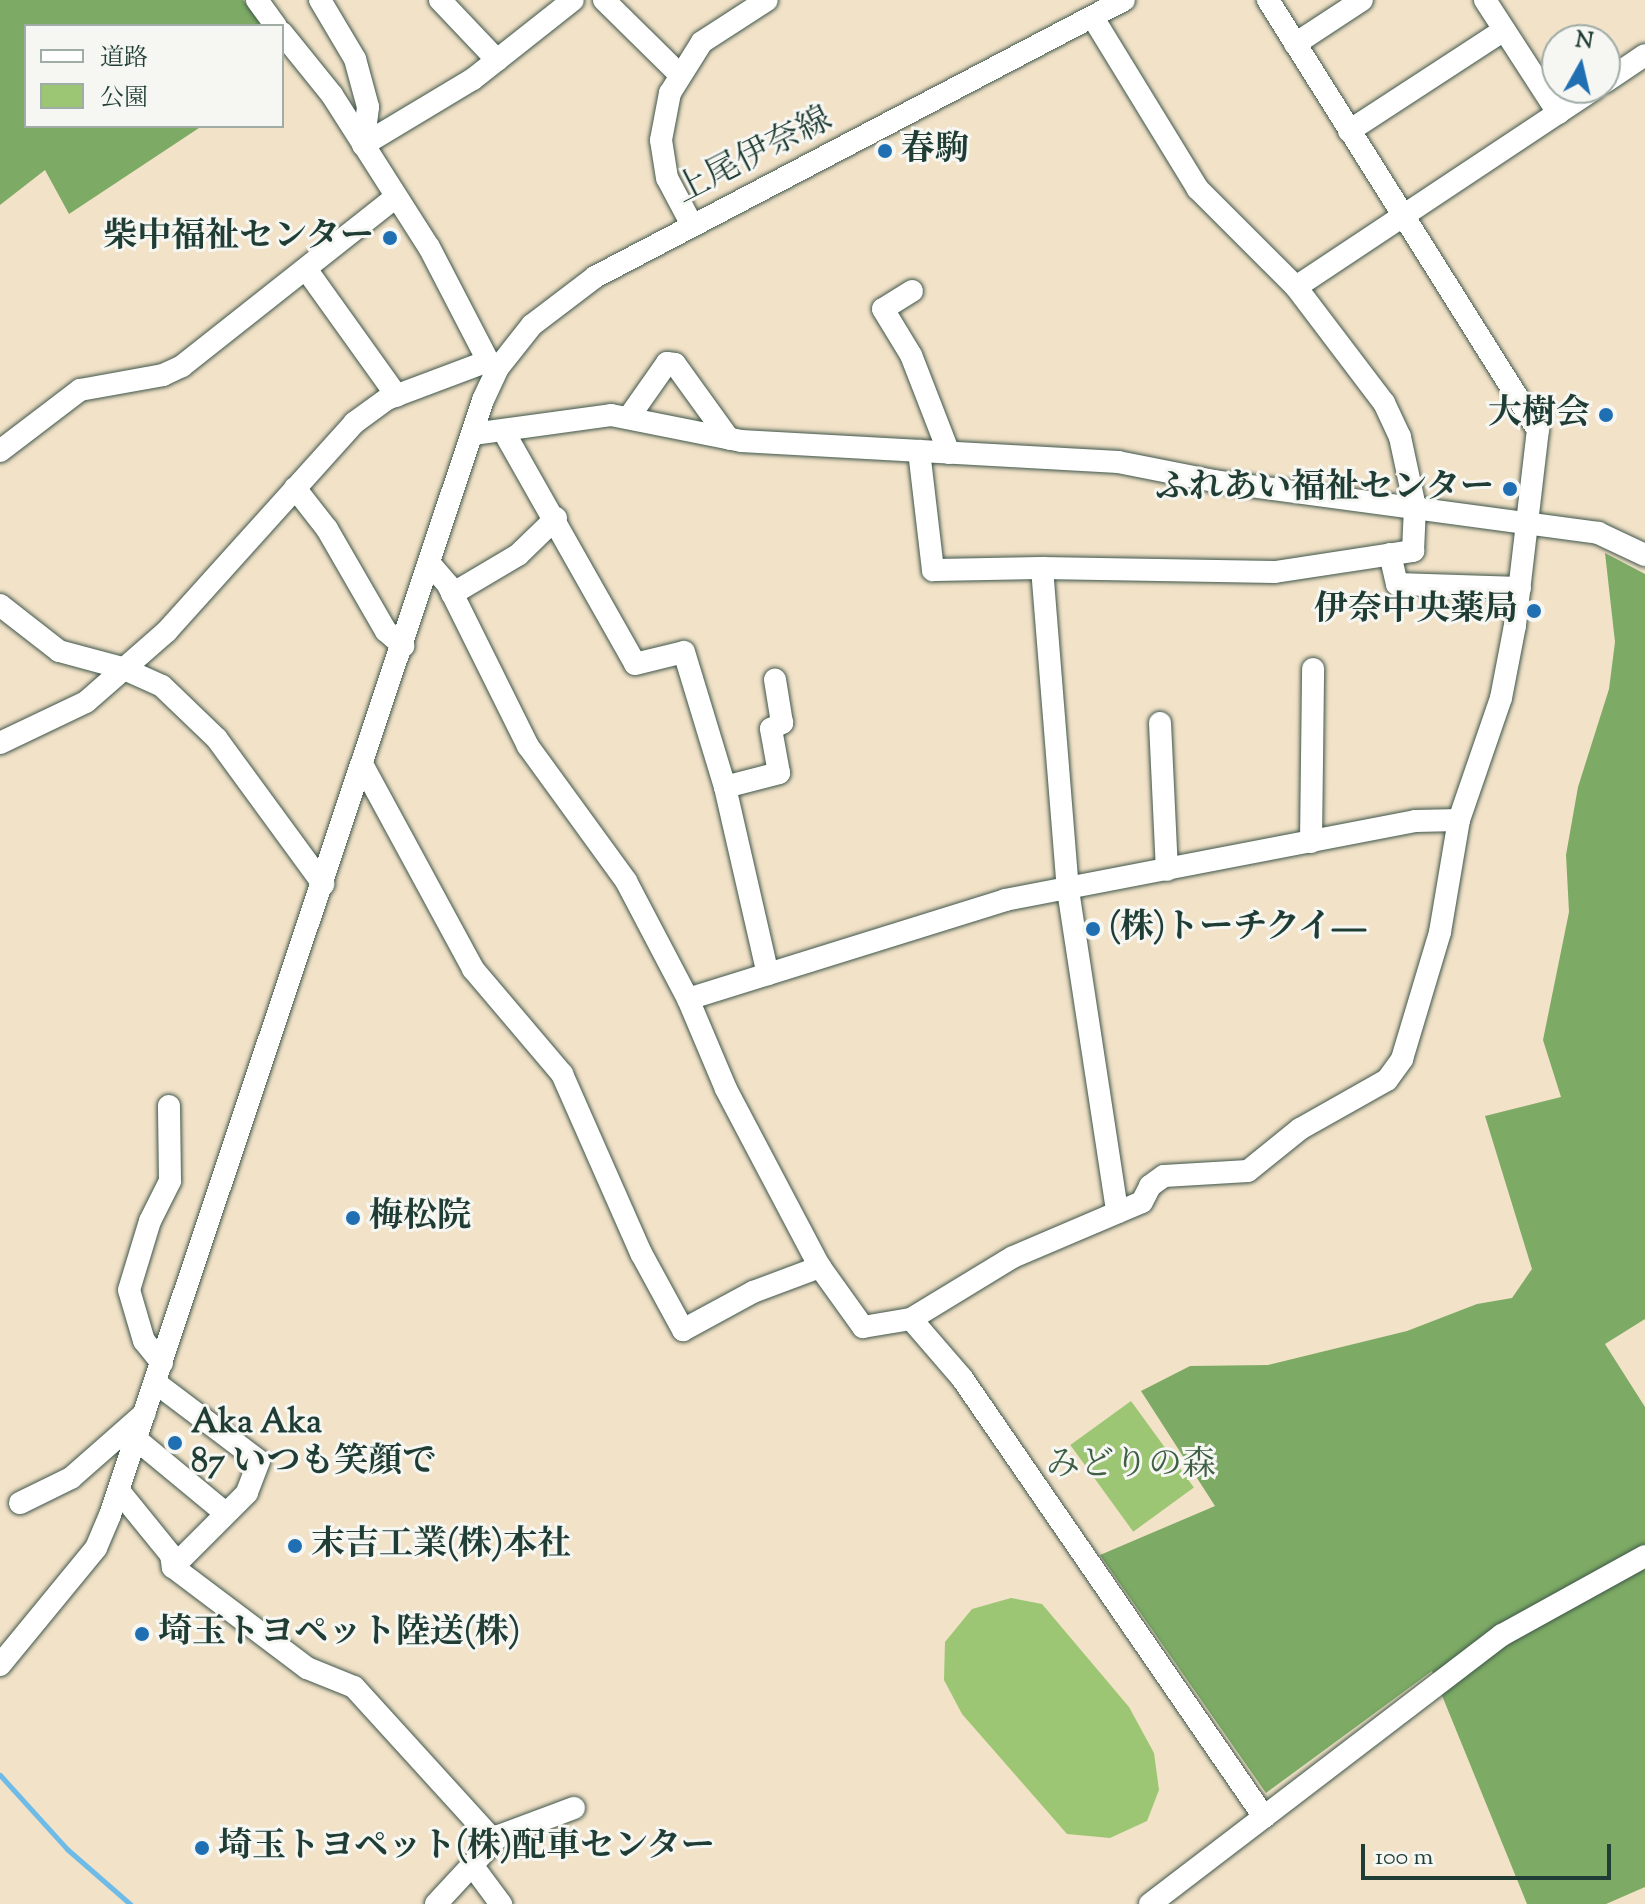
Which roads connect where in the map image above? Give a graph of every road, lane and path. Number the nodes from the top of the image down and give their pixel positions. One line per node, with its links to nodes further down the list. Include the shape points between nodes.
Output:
1 (257, 0): 12 (street)
2 (320, 0): 23 (street, via 355,59 368,107)
3 (440, 0): 17 (street)
4 (573, 0): 17 (street)
5 (604, 0): 19 (street)
6 (767, 0): 19 (street, via 702,42)
7 (1124, 0): 11 (street, 上尾伊奈線)
8 (1268, 0): 15 (street)
9 (1362, 0): 15 (street)
10 (1485, 0): 13 (street)
11 (1094, 19): 26 (street, 上尾伊奈線); 28 (street, via 1198,189)
12 (275, 24)
13 (1504, 30): 21 (street); 22 (street)
14 (284, 35): 23 (street, via 332,95)
15 (1295, 44): 22 (street)
16 (1645, 55): 18 (street)
17 (497, 60): 23 (street)
18 (1621, 71)
19 (678, 73): 26 (street, via 661,140 667,178)
20 (1571, 104): 21 (street)
21 (1558, 113): 25 (street)
22 (1349, 131): 25 (street)
23 (363, 145): 24 (street)
24 (395, 198): 27 (street); 30 (street)
25 (1403, 217): 28 (street); 42 (street, via 1534,417 1538,430)
26 (692, 225): 30 (street, 上尾伊奈線, via 567,295)
27 (306, 269): 31 (street); 36 (street, via 182,366 163,375 80,390)
28 (1296, 287): 40 (street, via 1384,403 1400,437)
29 (912, 291): 38 (street, via 883,309 911,355)
30 (493, 364): 31 (street); 34 (street, 上尾伊奈線)
31 (397, 396): 39 (street, via 354,423)
32 (629, 417): 33 (street, via 611,415); 35 (street); 35 (street, via 667,363 675,364)
33 (504, 432): 34 (street); 41 (street)
34 (473, 434): 45 (street, 上尾伊奈線)
35 (729, 439): 37 (street)
36 (0, 451)
37 (919, 451): 38 (street); 46 (street, via 933,570)
38 (949, 453): 40 (street, via 1150,466 1214,481)
39 (295, 488): 50 (street, via 327,529 386,631); 51 (street, via 167,631)
40 (1415, 507): 42 (street); 43 (street, via 1413,551)
41 (556, 518): 48 (street, via 518,555); 57 (street, via 635,664 684,652)
42 (1527, 521): 44 (street, via 1598,533); 47 (street)
43 (1390, 554): 46 (street, via 1275,572); 47 (street, via 1397,584)
44 (1645, 555)
45 (430, 564): 48 (street); 50 (street, 上尾伊奈線)
46 (1042, 568): 62 (street)
47 (1520, 588): 58 (street, via 1501,698)
48 (452, 594): 64 (street, via 507,711 626,881)
49 (0, 605): 51 (street, via 59,651)
50 (403, 646): 56 (street, 上尾伊奈線)
51 (122, 668): 55 (street, via 86,702); 61 (street, via 162,686 217,739)
52 (1313, 669): 59 (street)
53 (775, 680): 57 (street, via 782,723 771,729 779,773)
54 (1160, 723): 60 (street)
55 (0, 743)
56 (363, 766): 61 (street, 上尾伊奈線); 67 (street, via 473,969 562,1074 641,1253 683,1330 753,1292)
57 (725, 787): 63 (street)
58 (1459, 820): 59 (street, via 1415,821); 66 (street, via 1440,932 1402,1059 1387,1080 1300,1129 1248,1171 1164,1176 1150,1186 1142,1202)
59 (1311, 842): 60 (street)
60 (1167, 870): 62 (street)
61 (323, 884): 69 (street, 上尾伊奈線)
62 (1068, 890): 63 (street, via 1005,900); 66 (street)
63 (768, 974): 64 (street)
64 (688, 999): 67 (street, via 726,1089)
65 (169, 1106): 69 (street, via 170,1181 145,1233 129,1290)
66 (1117, 1212): 68 (street, via 1013,1257)
67 (820, 1267): 68 (street, via 863,1327)
68 (911, 1319): 79 (street, via 962,1378)
69 (159, 1373): 70 (street, 上尾伊奈線); 74 (street, via 259,1461 247,1493)
70 (146, 1412): 71 (street, 上尾伊奈線); 73 (street, via 71,1478)
71 (137, 1440): 72 (street, 上尾伊奈線); 74 (street)
72 (119, 1491): 76 (street, via 171,1555); 77 (street, 上尾伊奈線, via 96,1548)
73 (20, 1503)
74 (224, 1512): 76 (street)
75 (1645, 1556): 79 (street, via 1502,1635)
76 (173, 1567): 80 (street, via 307,1668 354,1687)
77 (0, 1665)
78 (574, 1808): 80 (street)
79 (1264, 1817): 84 (street)
80 (494, 1841): 81 (street)
81 (472, 1865): 82 (street); 83 (street)
82 (436, 1904)
83 (501, 1904)
84 (1150, 1904)

